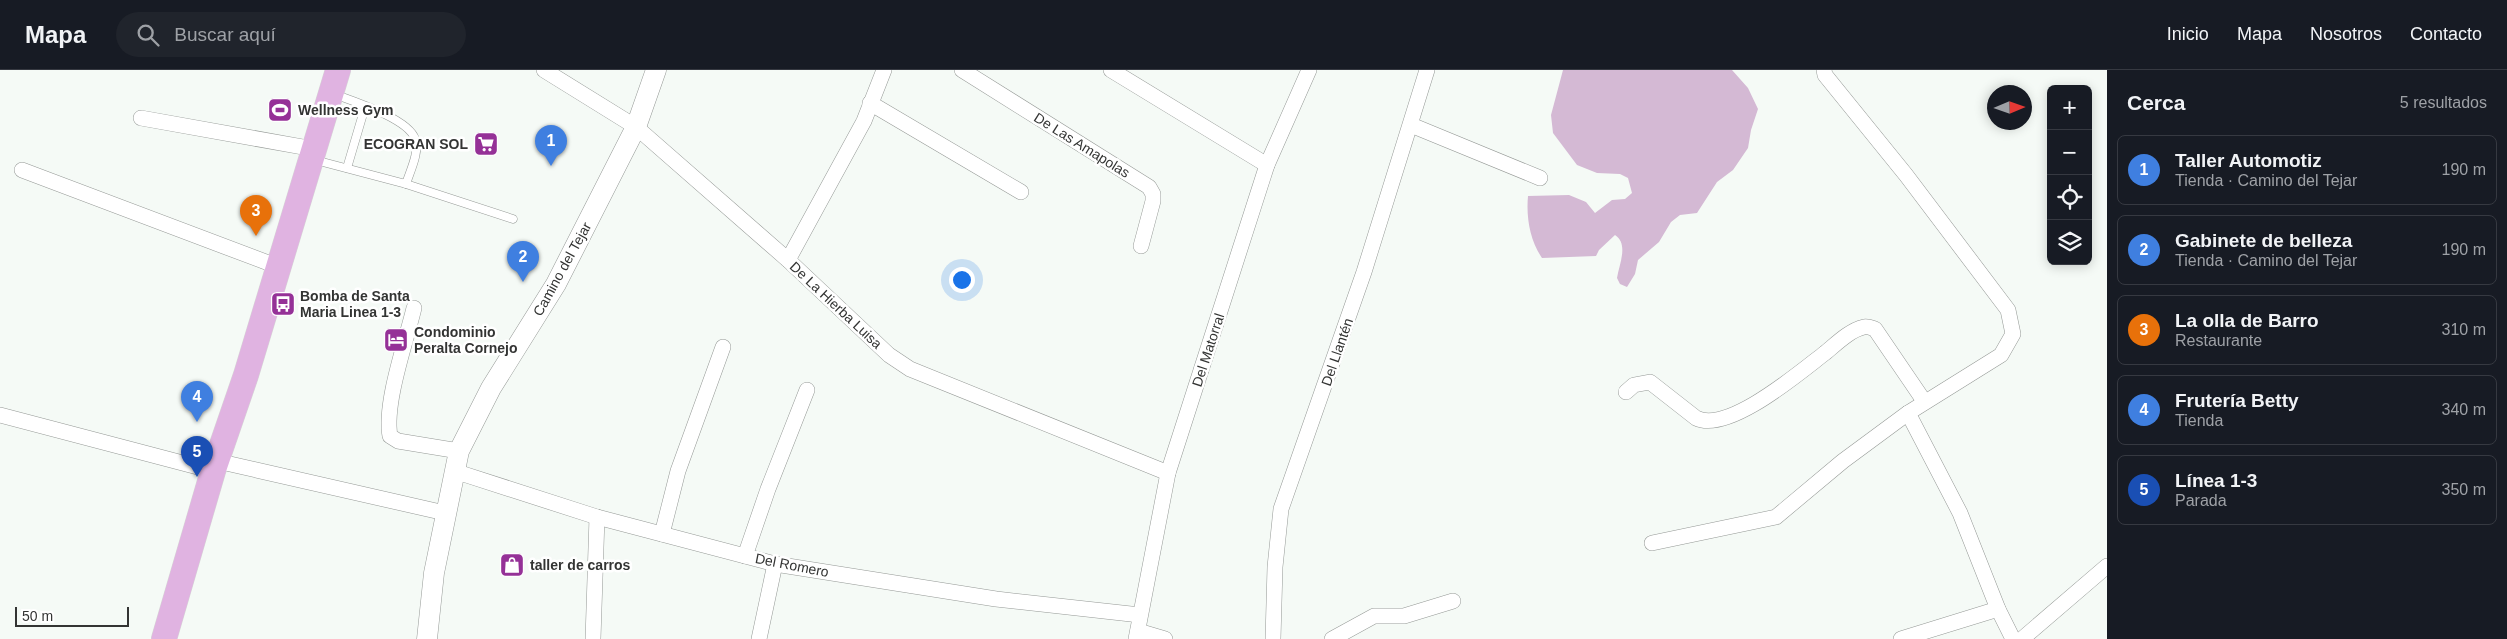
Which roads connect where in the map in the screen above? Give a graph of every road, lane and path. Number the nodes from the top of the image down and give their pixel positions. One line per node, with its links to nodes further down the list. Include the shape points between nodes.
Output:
1 (544, 70): 14 (street, De La Hierba Luisa)
2 (656, 70): 14 (street, Camino del Tejar)
3 (884, 70): 10 (street)
4 (962, 70): 23 (street, De Las Amapolas, via 1149,187 1153,201)
5 (1111, 70): 16 (street)
6 (1308, 70): 16 (street, Del Matorral)
7 (1427, 70): 13 (street, Del Llantén)
8 (1824, 70): 30 (street, via 2008,310 2013,334 2001,355)
9 (335, 81): 11 (lane); 15 (main road)
10 (870, 103): 21 (street); 24 (street, via 864,121)
11 (365, 107): 17 (lane); 20 (lane, via 408,128 415,138 416,150)
12 (141, 118): 15 (street)
13 (1411, 125): 19 (street); 53 (street, Del Llantén, via 1364,272 1281,509)
14 (636, 127): 24 (street, De La Hierba Luisa); 33 (street, Camino del Tejar, via 556,284 491,388)
15 (312, 154): 17 (lane); 25 (main road)
16 (1268, 165): 36 (street, Del Matorral)
17 (347, 168): 20 (lane)
18 (22, 170): 25 (street)
19 (1540, 178)
20 (406, 184): 22 (lane)
21 (1021, 192)
22 (513, 219)
23 (1141, 246)
24 (788, 260): 36 (street, De La Hierba Luisa, via 889,355 910,369)
25 (279, 266): 34 (main road)
26 (414, 308): 33 (street, via 387,423 390,436 398,441)
27 (723, 347): 39 (street, via 678,471)
28 (807, 390): 41 (street)
29 (1626, 392): 30 (street, via 1642,381 1650,382 1702,422 1714,422 1778,389 1850,334 1865,327 1875,329)
30 (1924, 401): 31 (street)
31 (1908, 413): 40 (street, via 1776,516); 45 (street, via 1960,513)
32 (0, 415): 34 (street)
33 (459, 451): 35 (street, Camino del Tejar)
34 (215, 466): 37 (street); 48 (main road)
35 (454, 471): 37 (street, Camino del Tejar); 38 (street, Del Romero)
36 (1168, 473): 46 (street, Del Matorral)
37 (445, 513): 49 (street, Camino del Tejar)
38 (597, 517): 39 (street, Del Romero); 50 (street)
39 (662, 534): 41 (street, Del Romero)
40 (1652, 543)
41 (745, 556): 42 (street, Del Romero)
42 (775, 564): 46 (street, Del Romero, via 996,599); 51 (street)
43 (2107, 566): 57 (street)
44 (1453, 601): 54 (street, via 1404,616 1374,616)
45 (1998, 609): 55 (street); 56 (street)
46 (1140, 615): 47 (street, Del Matorral)
47 (1137, 635): 52 (street)
48 (164, 639)
49 (427, 639)
50 (594, 639)
51 (759, 639)
52 (1165, 639)
53 (1273, 639)
54 (1332, 639)
55 (1901, 639)
56 (2013, 639)
57 (2022, 639)

